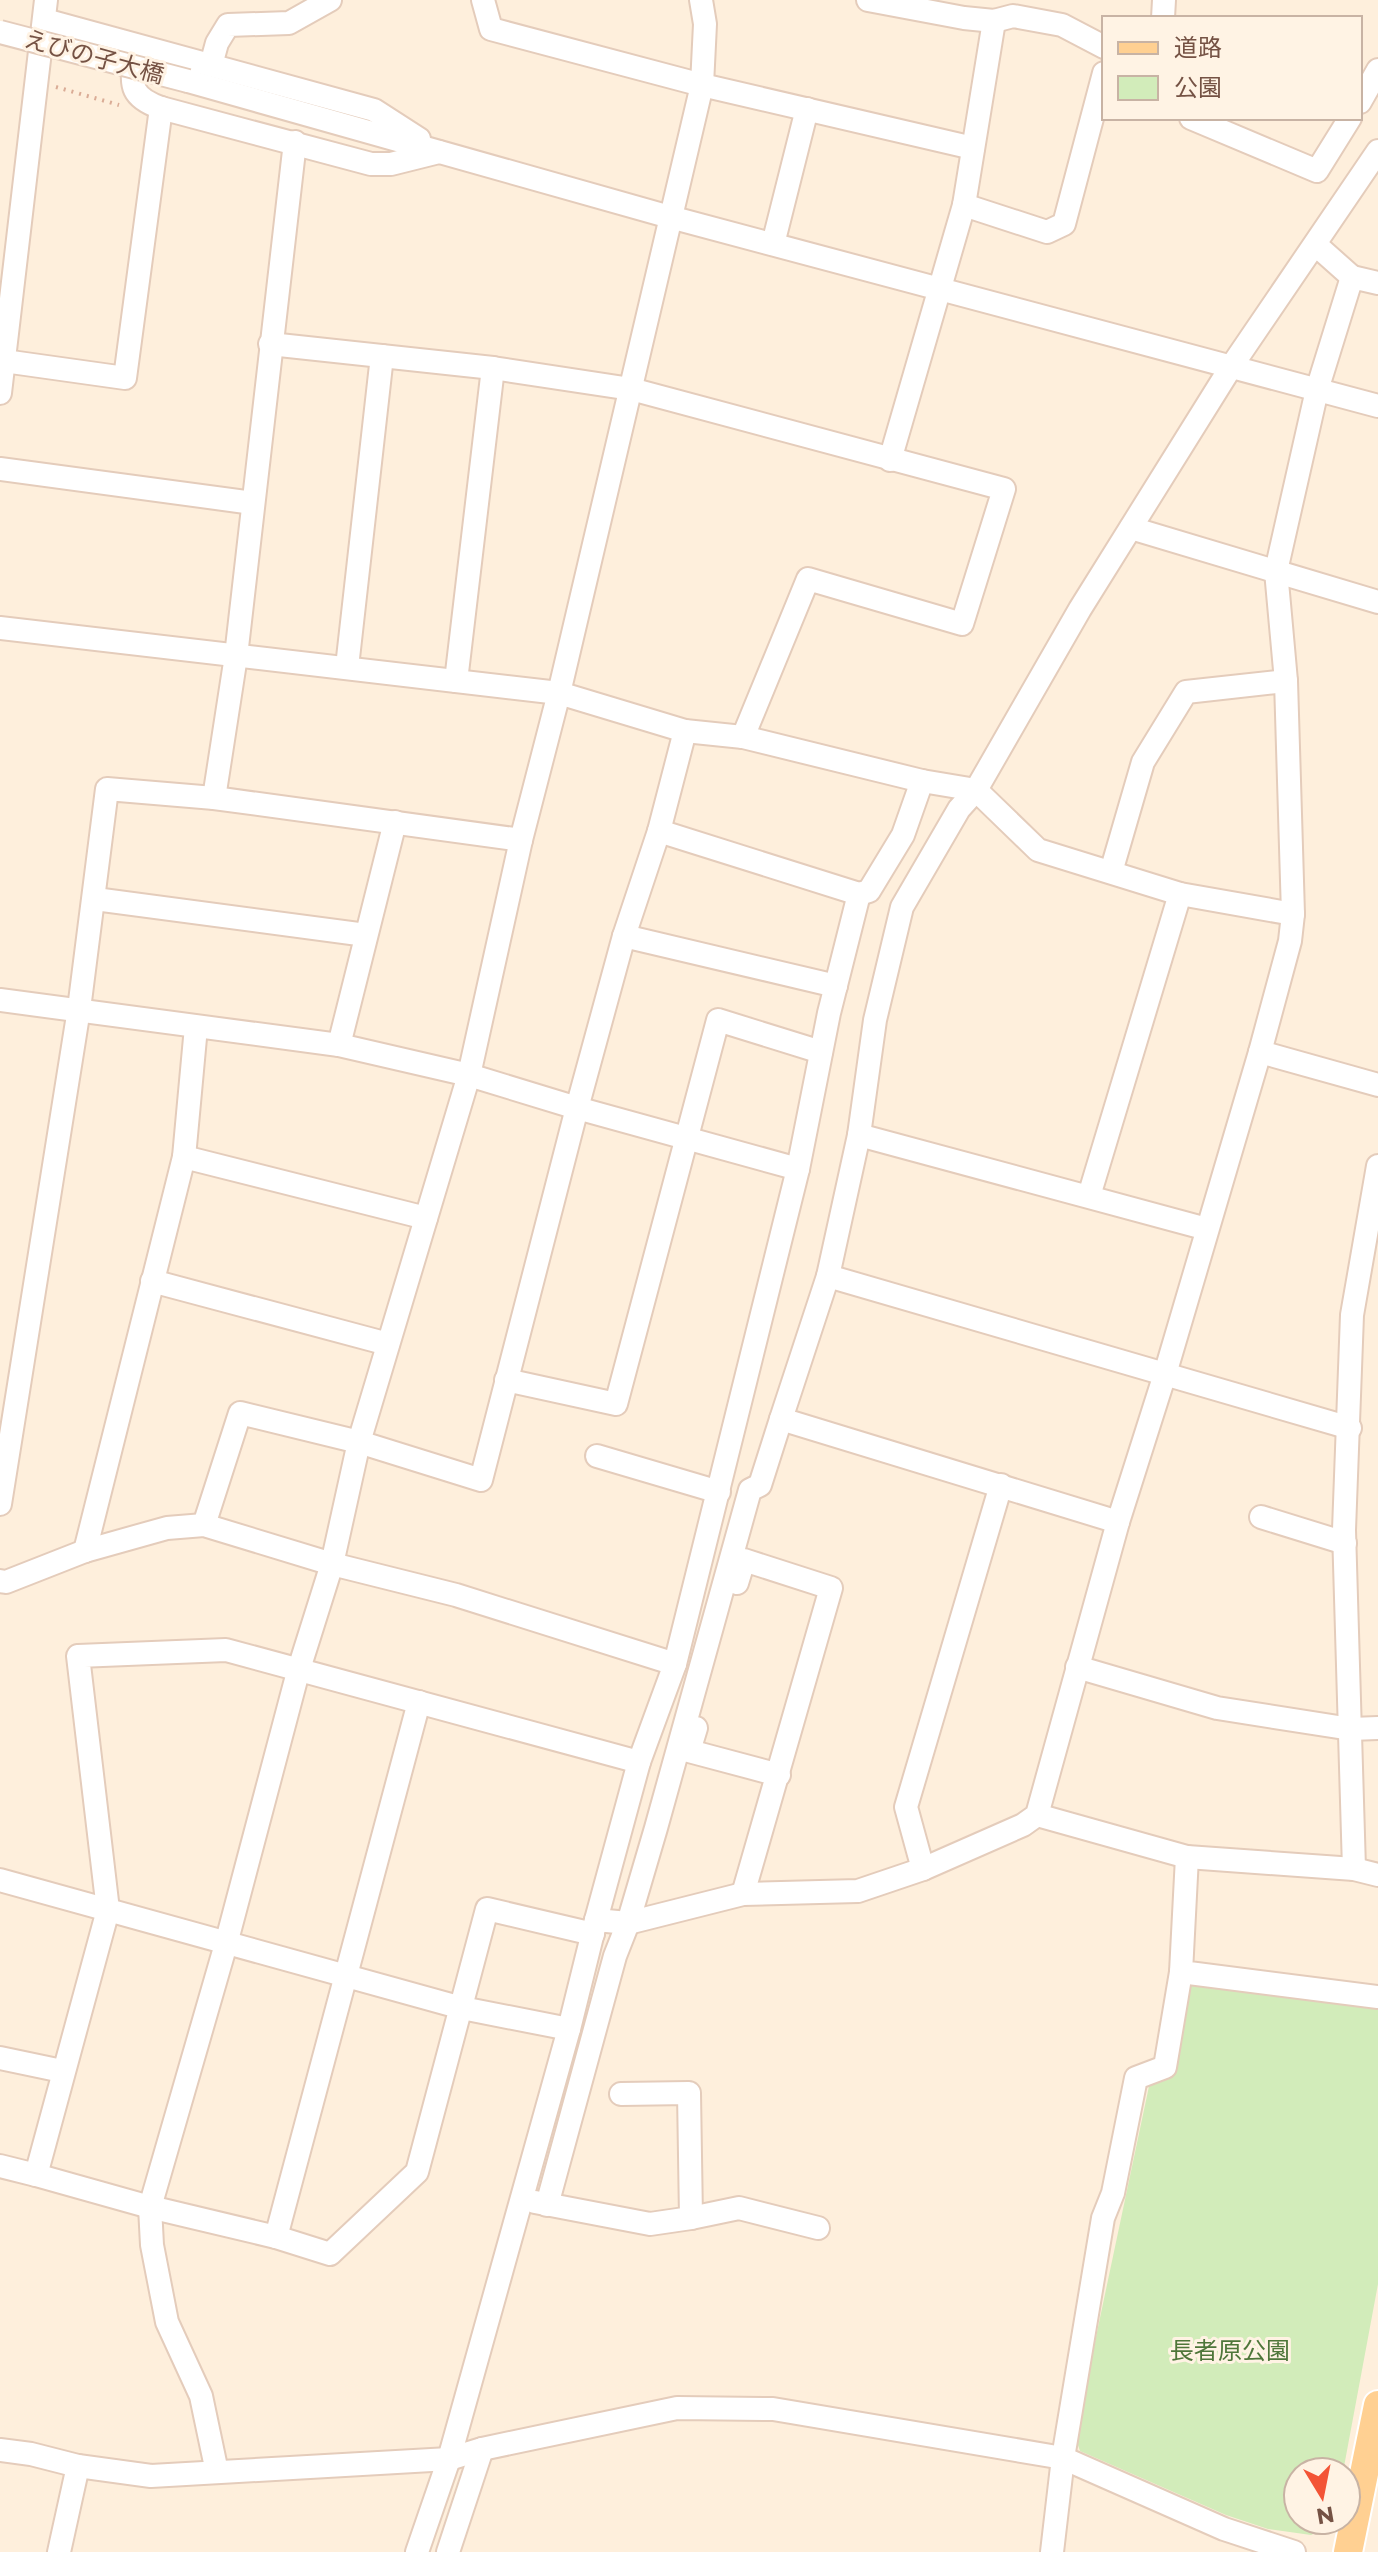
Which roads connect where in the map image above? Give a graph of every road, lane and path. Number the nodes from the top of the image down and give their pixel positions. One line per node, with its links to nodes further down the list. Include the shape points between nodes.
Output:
1 (330, 0): 11 (street, via 289,23 228,25)
2 (483, 0): 14 (street, via 491,29)
3 (701, 0): 14 (street)
4 (868, 0): 5 (street)
5 (965, 9): 7 (street)
6 (46, 10): 9 (street); 33 (street)
7 (994, 21): 10 (street, via 1013,16 1062,25); 21 (street)
8 (0, 32): 23 (street, えびの子大橋, bridge)
9 (135, 44): 11 (street); 16 (street, via 132,87 142,101)
10 (1102, 46)
11 (211, 65): 23 (street, via 374,110)
12 (1378, 69): 15 (street)
13 (1102, 81): 24 (street, via 1064,224 1047,232)
14 (702, 85): 17 (street); 25 (street)
15 (1362, 98)
16 (161, 108): 20 (street); 33 (street, via 125,378)
17 (807, 109): 21 (street); 26 (street)
18 (1196, 120): 19 (street, via 1317,171)
19 (1349, 120)
20 (295, 142): 23 (street, via 371,164); 31 (street)
21 (973, 148): 24 (street)
22 (1378, 151): 27 (street)
23 (439, 152): 25 (street, えびの子大橋)
24 (964, 205): 30 (street)
25 (670, 217): 26 (street, えびの子大橋); 36 (street)
26 (773, 244): 30 (street, えびの子大橋)
27 (1316, 245): 28 (street); 34 (street)
28 (1352, 277): 29 (street); 37 (street)
29 (1378, 283)
30 (940, 289): 34 (street, えびの子大橋); 40 (street)
31 (270, 344): 32 (street); 42 (street)
32 (382, 356): 35 (street); 48 (street)
33 (4, 361): 38 (street)
34 (1231, 367): 37 (street, えびの子大橋); 43 (street)
35 (493, 368): 36 (street); 49 (street)
36 (631, 389): 40 (street); 51 (street)
37 (1317, 390): 39 (street, えびの子大橋); 44 (street)
38 (0, 393)
39 (1378, 406)
40 (890, 460): 53 (street, via 1004,489 962,624 808,579)
41 (0, 469): 42 (street)
42 (253, 503): 47 (street)
43 (1131, 528): 44 (street); 55 (street)
44 (1276, 571): 45 (street); 50 (street)
45 (1378, 602)
46 (0, 628): 47 (street)
47 (236, 656): 48 (street); 56 (street)
48 (347, 667): 49 (street)
49 (456, 681): 51 (street)
50 (1286, 681): 60 (street, via 1186,692 1143,762); 64 (street)
51 (559, 693): 52 (street); 59 (street)
52 (685, 731): 53 (street); 58 (street)
53 (743, 737): 54 (street)
54 (922, 781): 55 (street); 61 (street, via 903,835 869,891)
55 (976, 790): 60 (street, via 1038,850); 77 (street, via 959,809 902,907 875,1020)
56 (214, 798): 57 (street); 63 (street, via 107,789)
57 (395, 822): 59 (street); 65 (street)
58 (659, 831): 61 (street); 66 (street)
59 (521, 840): 74 (street)
60 (1111, 872): 62 (street)
61 (859, 894): 67 (street)
62 (1180, 894): 64 (street); 82 (street)
63 (95, 899): 65 (street); 69 (street)
64 (1293, 914): 73 (street)
65 (366, 935): 71 (street)
66 (624, 936): 67 (street); 76 (street)
67 (836, 986): 72 (street)
68 (0, 1000): 69 (street)
69 (79, 1009): 70 (street); 96 (street)
70 (196, 1027): 71 (street); 79 (street)
71 (339, 1045): 74 (street)
72 (821, 1052): 78 (street, via 718,1020); 81 (street)
73 (1260, 1052): 75 (street); 84 (street)
74 (469, 1075): 76 (street); 83 (street)
75 (1378, 1085)
76 (577, 1108): 78 (street); 89 (street)
77 (859, 1135): 82 (street); 85 (street)
78 (685, 1138): 81 (street); 89 (street, via 616,1404)
79 (184, 1157): 83 (street); 86 (street)
80 (1378, 1166): 91 (street, via 1352,1315)
81 (798, 1169): 95 (street)
82 (1089, 1196): 84 (street)
83 (426, 1218): 87 (street)
84 (1207, 1229): 88 (street)
85 (828, 1276): 88 (street); 90 (street)
86 (152, 1281): 87 (street); 101 (street)
87 (388, 1344): 92 (street)
88 (1165, 1374): 91 (street); 98 (street)
89 (506, 1380): 92 (street, via 481,1480)
90 (781, 1419): 94 (street); 120 (street, via 760,1485 750,1490)
91 (1350, 1428): 100 (street)
92 (359, 1442): 99 (street, via 240,1413); 102 (street)
93 (597, 1456): 95 (street)
94 (1001, 1485): 98 (street); 114 (street, via 906,1807)
95 (719, 1492): 104 (street)
96 (0, 1504)
97 (1261, 1517): 100 (street)
98 (1118, 1522): 105 (street)
99 (204, 1525): 101 (street, via 167,1528); 102 (street)
100 (1345, 1543): 109 (street)
101 (85, 1551): 103 (street)
102 (332, 1564): 104 (street, via 456,1595); 106 (street)
103 (0, 1581)
104 (675, 1664): 110 (street)
105 (1077, 1667): 109 (street, via 1217,1708); 112 (street)
106 (298, 1672): 107 (street); 119 (street, via 226,1650 78,1656); 122 (street)
107 (419, 1702): 110 (street); 124 (street)
108 (1378, 1728): 109 (street)
109 (1351, 1729): 115 (street)
110 (639, 1762): 121 (street)
111 (779, 1775): 111 (street, via 831,1588 744,1560 689,1751); 118 (street)
112 (1037, 1815): 113 (street); 114 (street)
113 (1187, 1857): 115 (street); 123 (street)
114 (923, 1869): 118 (street, via 858,1891)
115 (1354, 1869): 116 (street)
116 (1378, 1875)
117 (0, 1880): 119 (street)
118 (743, 1894): 120 (street)
119 (108, 1910): 122 (street); 129 (street)
120 (628, 1923): 121 (street); 134 (street)
121 (594, 1927): 126 (street, via 487,1909); 127 (street)
122 (226, 1944): 124 (street); 135 (street)
123 (1181, 1972): 125 (street); 142 (street, via 1165,2067 1136,2078 1103,2218)
124 (346, 1976): 126 (street); 138 (street)
125 (1378, 1997)
126 (462, 2008): 127 (street); 138 (street, via 417,2172 330,2254)
127 (569, 2029): 133 (street)
128 (0, 2058): 129 (street)
129 (62, 2071): 132 (street)
130 (621, 2094): 136 (street, via 689,2093)
131 (0, 2166): 132 (street)
132 (36, 2175): 135 (street)
133 (522, 2200): 134 (street); 143 (street)
134 (547, 2205): 136 (street, via 650,2224)
135 (150, 2207): 138 (street); 145 (street, via 167,2322 201,2396)
136 (691, 2218): 137 (street, via 739,2208)
137 (818, 2228)
138 (276, 2237)
139 (1378, 2405): 152 (main road)
140 (482, 2449): 142 (street, via 677,2408 773,2409); 143 (street); 148 (street)
141 (0, 2450): 144 (street)
142 (1063, 2458): 150 (street); 151 (street, via 1224,2529)
143 (449, 2459): 145 (street); 147 (street)
144 (78, 2466): 145 (street, via 151,2476); 146 (street)
145 (217, 2472)
146 (59, 2552)
147 (417, 2552)
148 (448, 2552): 149 (street)
149 (456, 2552)
150 (1052, 2552)
151 (1294, 2552)
152 (1348, 2552)

